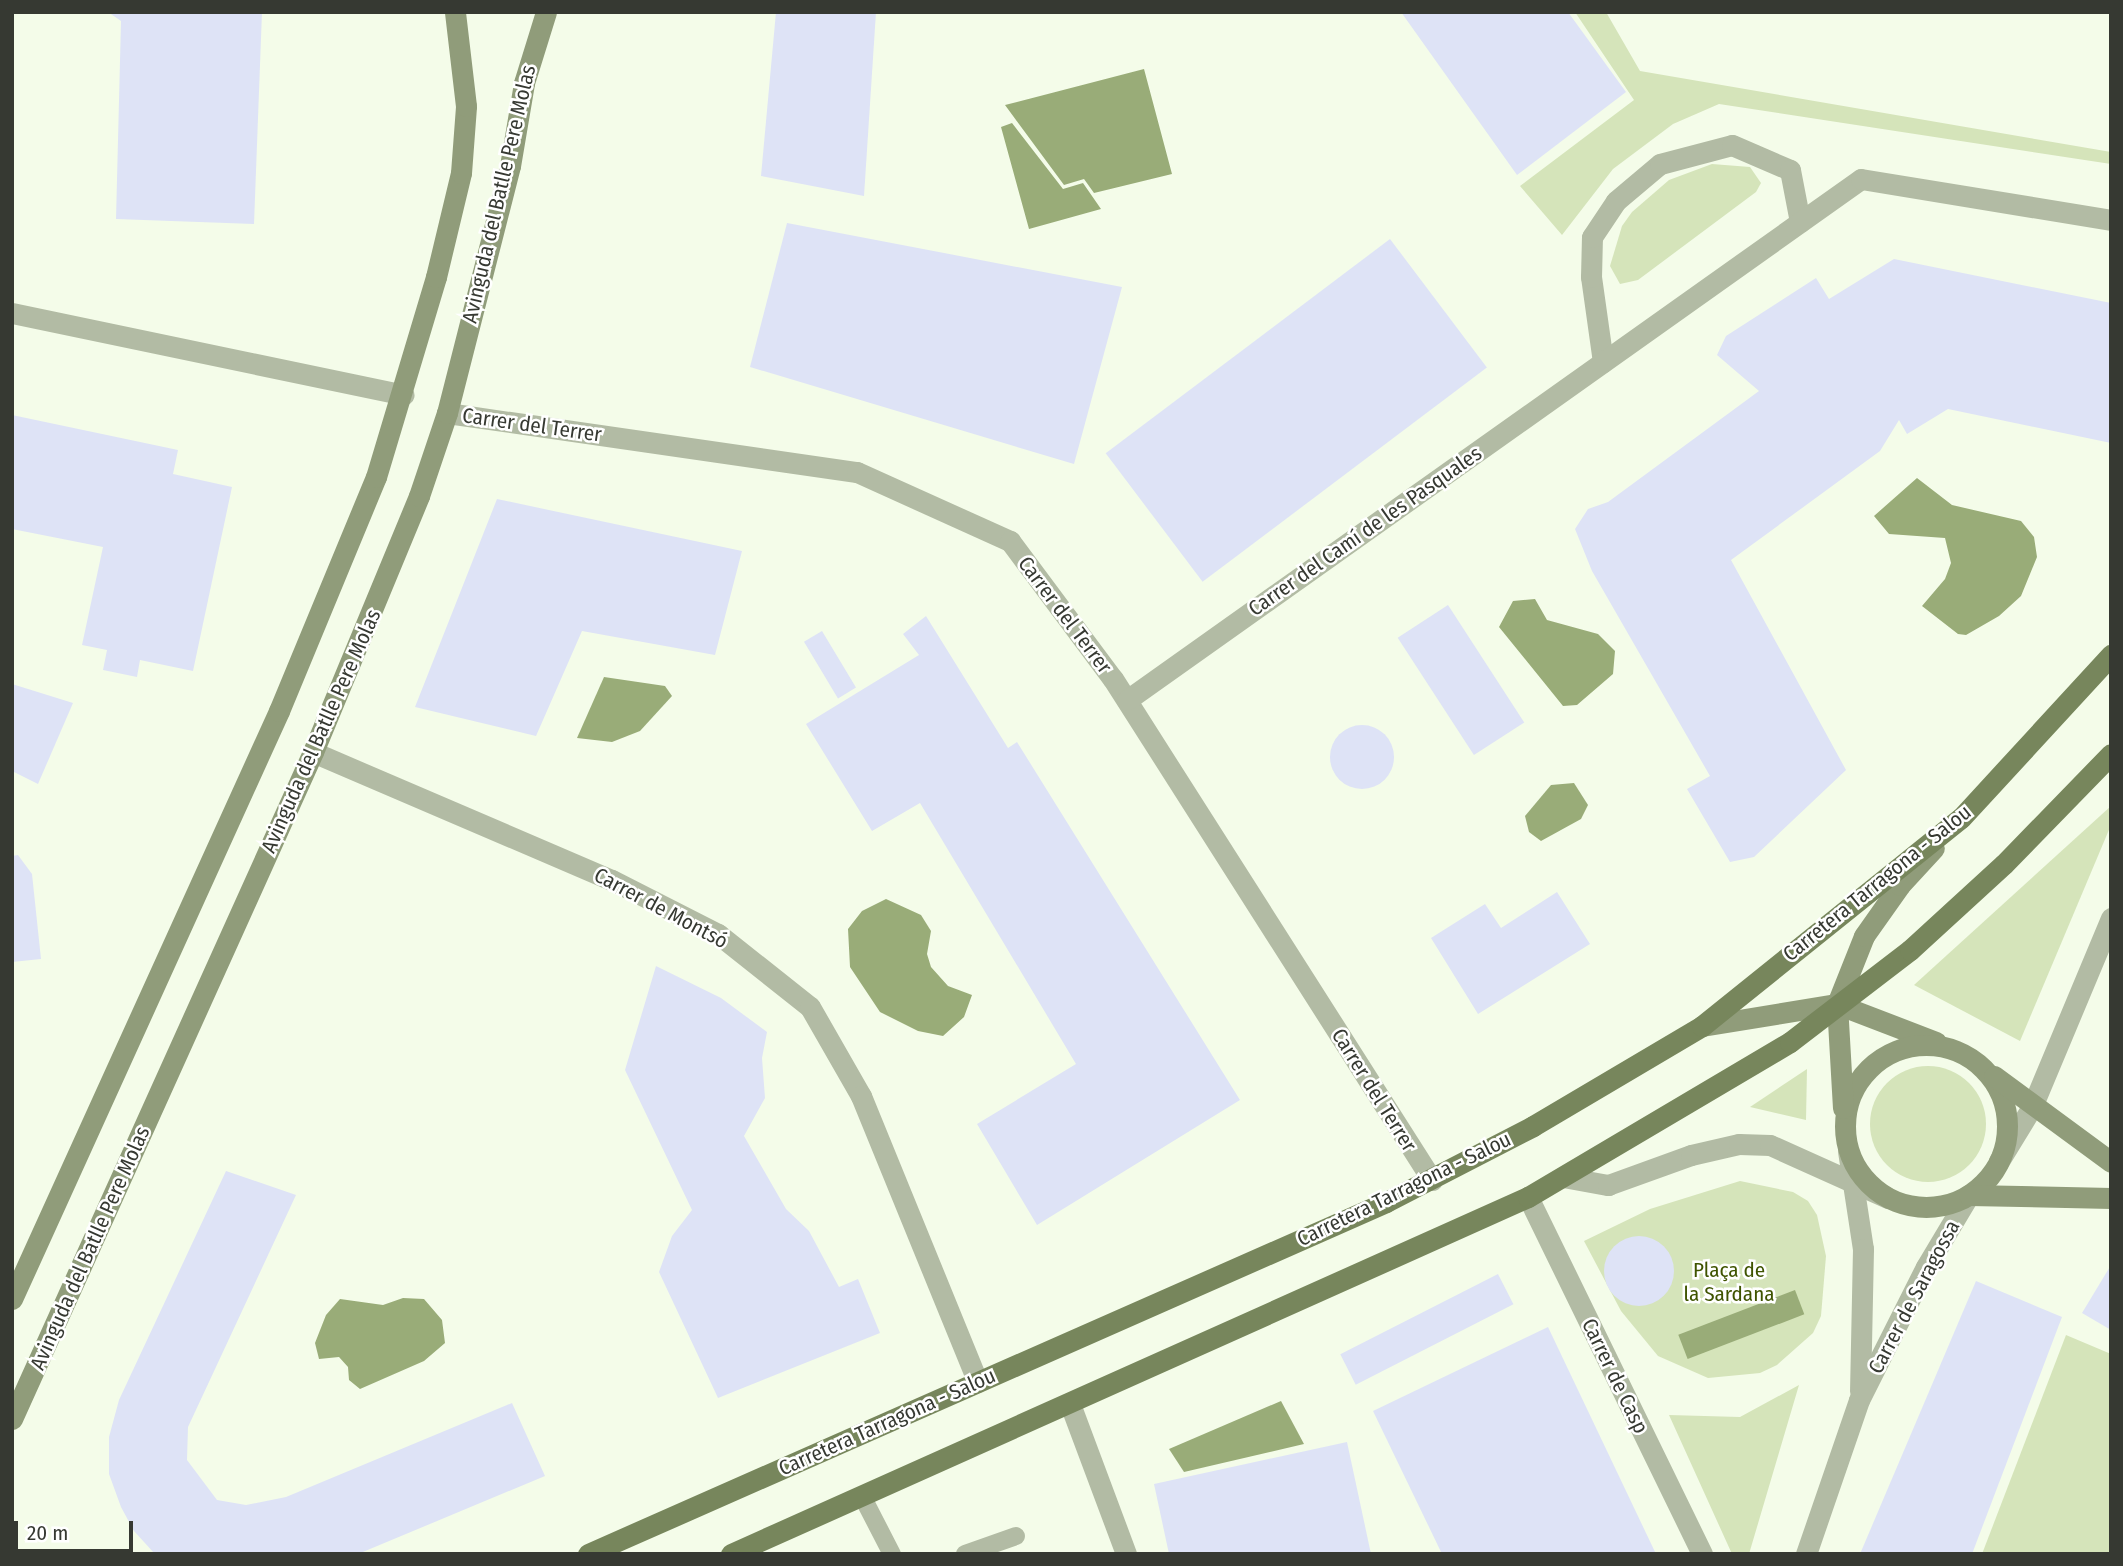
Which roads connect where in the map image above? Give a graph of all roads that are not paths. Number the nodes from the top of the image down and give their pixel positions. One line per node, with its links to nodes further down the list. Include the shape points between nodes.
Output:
1 (455, 12): 7 (street, Avinguda del Batlle Pere Molas, via 466,106 461,173)
2 (546, 12): 8 (street, Avinguda del Batlle Pere Molas, via 524,83 510,166)
3 (2111, 220): 4 (street, Carrer del Camí de les Pasquales, via 1861,179)
4 (1800, 222): 6 (street, Carrer del Camí de les Pasquales); 6 (street, via 1790,170 1732,145 1660,164 1616,201 1592,237 1591,277)
5 (12, 313): 7 (street)
6 (1603, 362): 10 (street, Carrer del Camí de les Pasquales)
7 (403, 395): 31 (street, Avinguda del Batlle Pere Molas, via 330,594)
8 (447, 413): 10 (street, Carrer del Terrer, via 857,472 1010,541); 11 (street, Avinguda del Batlle Pere Molas, via 369,623)
9 (2111, 655): 13 (main road, Carretera Tarragona - Salou)
10 (1127, 700): 25 (street, Carrer del Terrer)
11 (313, 752): 32 (street, Carrer de Montsó, via 612,880 718,933 810,1007 861,1096); 35 (street, Avinguda del Batlle Pere Molas)
12 (2111, 754): 15 (main road, via 2004,864 1910,950)
13 (1961, 818): 15 (street, via 1900,885 1864,936); 16 (main road, Carretera Tarragona - Salou)
14 (2111, 918): 19 (street)
15 (1837, 1004): 16 (street); 17 (street); 20 (street); 24 (main road, via 1790,1042)
16 (1702, 1026): 25 (main road, Carretera Tarragona - Salou)
17 (1951, 1048): 18 (street); 20 (street, via 1925,1044 1899,1049 1876,1062 1853,1092)
18 (1985, 1069): 19 (street); 22 (street, via 1999,1089 2006,1113 2007,1137)
19 (2032, 1107): 22 (street); 23 (street)
20 (1844, 1130): 21 (street)
21 (1848, 1151): 26 (street, Carrer de Saragossa); 29 (street, via 1871,1186)
22 (2000, 1161): 27 (street)
23 (2111, 1162)
24 (1563, 1177): 26 (street, via 1608,1185 1691,1154 1738,1144 1770,1144); 28 (main road)
25 (1432, 1180): 32 (main road, Carretera Tarragona - Salou)
26 (1849, 1181): 29 (street); 33 (street, Carrer de Saragossa, via 1863,1249)
27 (1969, 1195): 29 (street, via 1929,1207); 30 (street); 33 (street, Carrer de Saragossa, via 1926,1267)
28 (1528, 1197): 34 (main road); 43 (street, Carrer de Casp)
29 (1888, 1198)
30 (2111, 1198)
31 (12, 1299)
32 (978, 1382): 38 (main road, Carretera Tarragona - Salou)
33 (1859, 1400): 44 (street, Carrer de Saragossa)
34 (1070, 1404): 36 (main road); 42 (street)
35 (12, 1419)
36 (862, 1496): 39 (main road); 40 (lane)
37 (1016, 1536): 41 (lane)
38 (588, 1554)
39 (731, 1554)
40 (892, 1554)
41 (965, 1554)
42 (1126, 1554)
43 (1702, 1554)
44 (1807, 1554)

